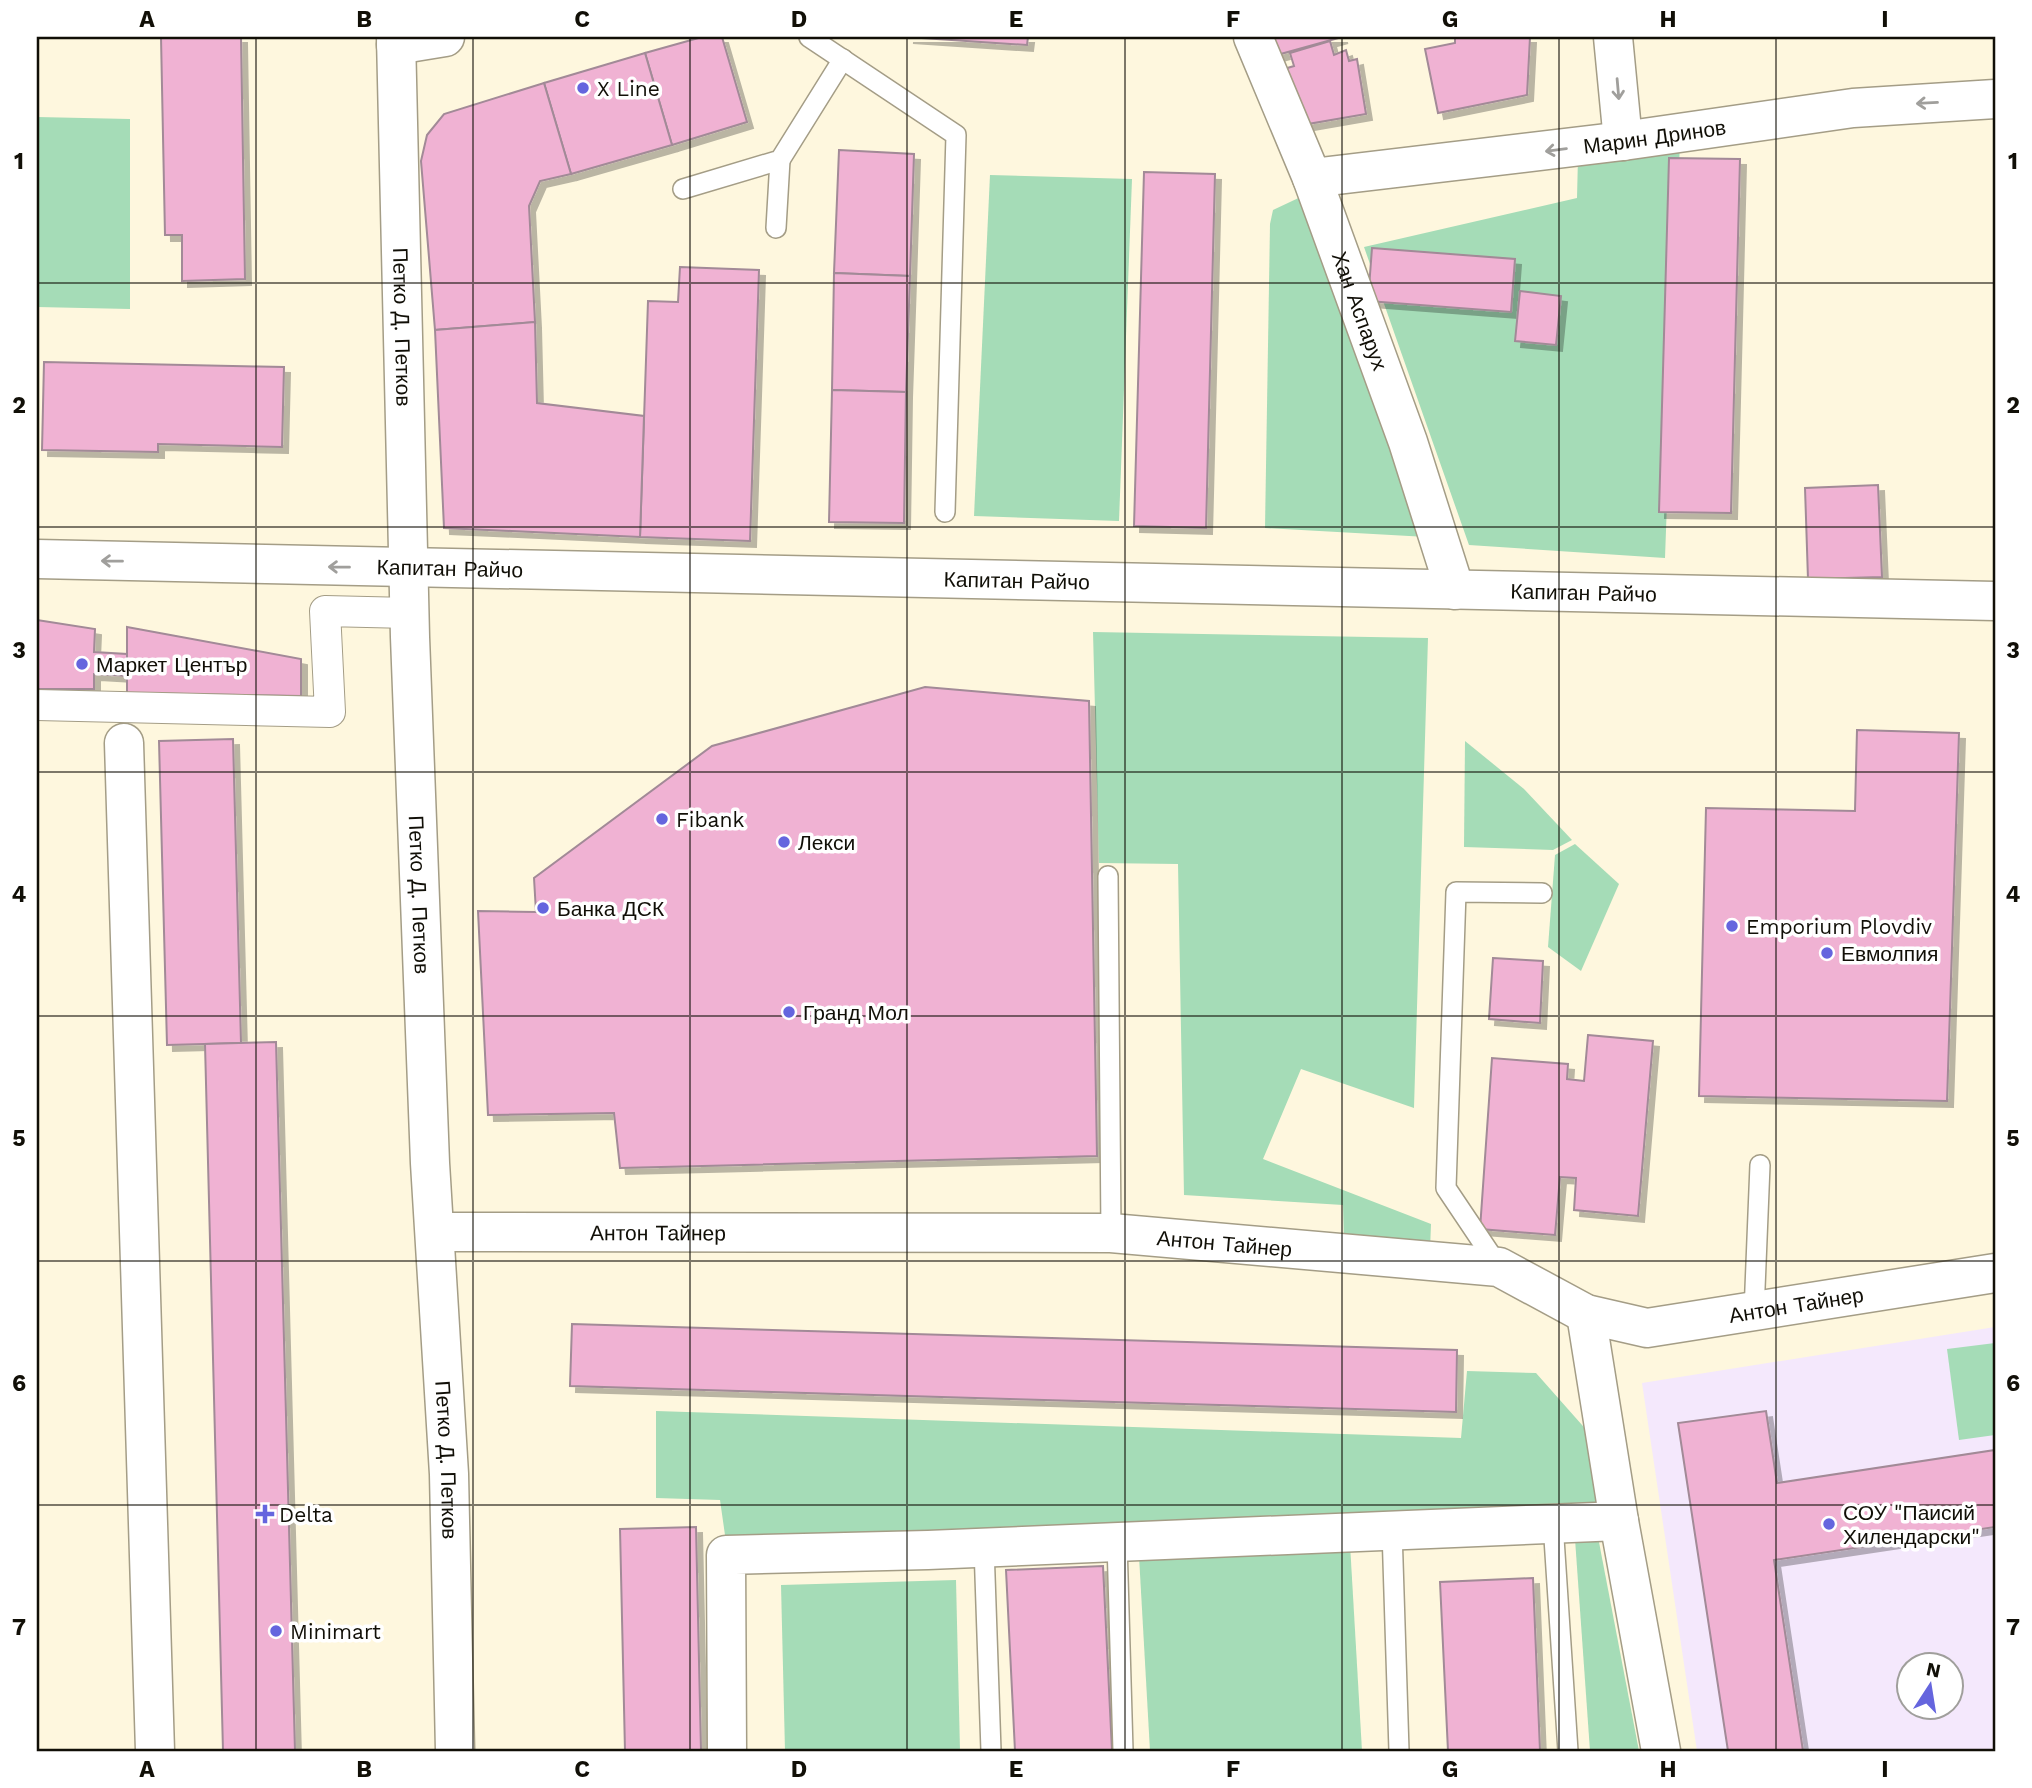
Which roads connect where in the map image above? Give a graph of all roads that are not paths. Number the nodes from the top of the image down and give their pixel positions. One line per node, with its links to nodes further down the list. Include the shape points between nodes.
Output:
1 (444, 37): 5 (street)
2 (809, 37): 6 (lane)
3 (1253, 37): 10 (street, Хан Аспарух)
4 (1613, 37): 8 (street, one-way to 8)
5 (396, 41): 15 (street, Петко Д. Петков)
6 (843, 59): 9 (lane); 13 (lane, via 956,135)
7 (1995, 99): 8 (street, Марин Дринов, one-way to 8, via 1853,108)
8 (1623, 141): 10 (street, Марин Дринов, one-way to 10)
9 (780, 160): 11 (lane); 12 (lane)
10 (1312, 178): 16 (street, Хан Аспарух, via 1408,442)
11 (683, 189)
12 (776, 228)
13 (945, 512)
14 (37, 559): 15 (street, Капитан Райчо, one-way to 14)
15 (408, 569): 16 (street, Капитан Райчо); 18 (street, Петко Д. Петков)
16 (1455, 590): 17 (street, Капитан Райчо)
17 (1995, 601)
18 (409, 612): 20 (street, via 325,611 330,712); 24 (street, Петко Д. Петков)
19 (37, 705): 20 (street)
20 (123, 725): 35 (street)
21 (1108, 876): 25 (lane)
22 (1542, 893): 26 (lane, via 1456,892 1446,1188)
23 (1760, 1165): 28 (lane)
24 (436, 1232): 25 (street, Антон Тайнер); 36 (street, Петко Д. Петков, via 449,1474)
25 (1111, 1233): 26 (street, Антон Тайнер)
26 (1499, 1267): 29 (street, Антон Тайнер)
27 (1995, 1273): 28 (street, Антон Тайнер)
28 (1754, 1313): 29 (street, Антон Тайнер, via 1647,1328)
29 (1586, 1314): 30 (street)
30 (1619, 1521): 31 (street); 42 (street)
31 (1553, 1523): 32 (street); 41 (lane)
32 (1392, 1530): 33 (street); 40 (lane)
33 (1117, 1542): 34 (street); 39 (lane)
34 (984, 1547): 37 (street, via 726,1555); 38 (lane)
35 (155, 1751)
36 (455, 1751)
37 (727, 1751)
38 (991, 1751)
39 (1123, 1751)
40 (1399, 1751)
41 (1568, 1751)
42 (1661, 1751)

